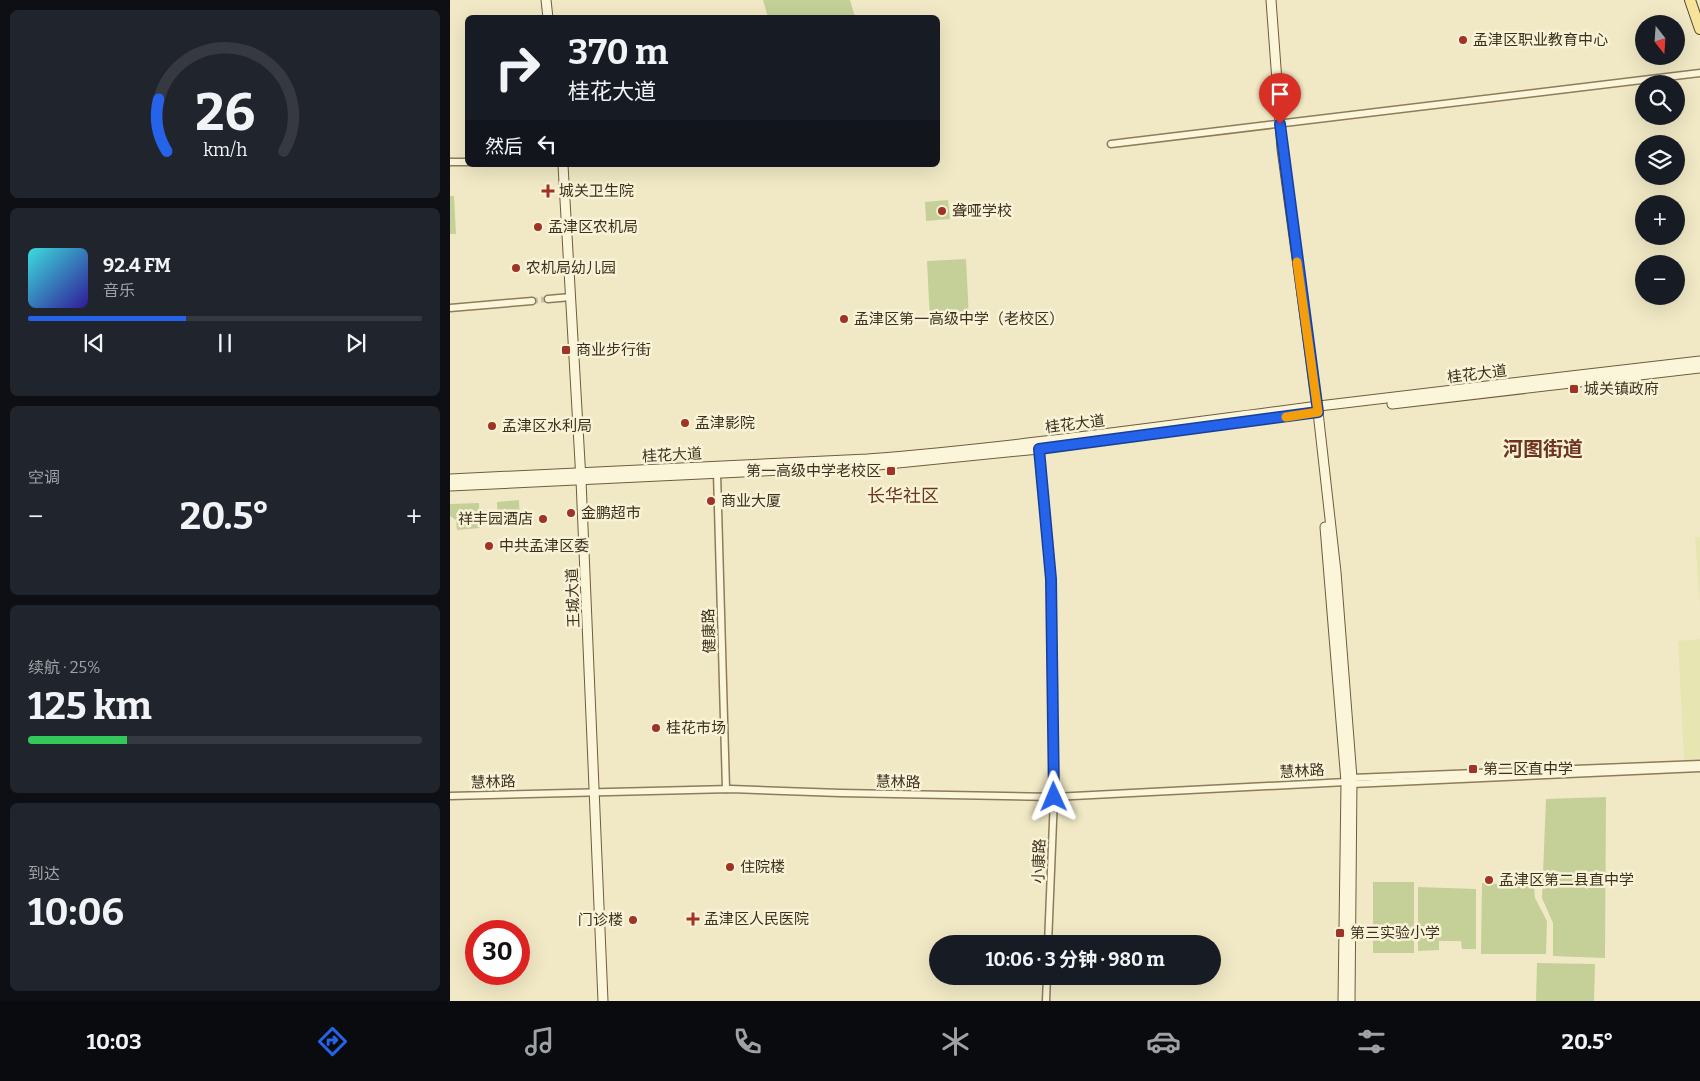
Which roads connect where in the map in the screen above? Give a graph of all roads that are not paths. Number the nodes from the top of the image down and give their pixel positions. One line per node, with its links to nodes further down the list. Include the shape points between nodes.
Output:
1 (542, 0): 8 (main road)
2 (546, 0): 9 (main road)
3 (1266, 0): 12 (main road)
4 (1271, 0): 12 (main road)
5 (1690, 0): 10 (main road)
6 (1696, 0): 7 (main road)
7 (1700, 12)
8 (544, 15)
9 (548, 15)
10 (1700, 29)
11 (1700, 74): 12 (street)
12 (1277, 124): 13 (street); 24 (main road)
13 (1112, 144)
14 (450, 162): 15 (street)
15 (465, 162)
16 (559, 167): 27 (main road, 王城大道)
17 (563, 167): 18 (main road, 王城大道)
18 (571, 297): 19 (street); 27 (main road, 王城大道)
19 (548, 299)
20 (532, 301): 21 (street)
21 (450, 308)
22 (1700, 361): 24 (main road, 桂花大道)
23 (1700, 368): 24 (main road, 桂花大道)
24 (1315, 410): 25 (main road, 桂花大道); 27 (main road, 桂花大道, via 930,454); 32 (main road, via 1336,572)
25 (1039, 449): 26 (main road, 桂花大道, via 868,466); 36 (street, 小康路, via 1051,579)
26 (717, 473): 27 (main road, 桂花大道); 33 (street, 健康路)
27 (579, 477): 28 (main road, 桂花大道); 29 (main road, 桂花大道); 34 (main road, 王城大道)
28 (450, 479)
29 (450, 486)
30 (1700, 764): 32 (street, 慧林路)
31 (1700, 768): 32 (street, 慧林路)
32 (1350, 781): 36 (street, 慧林路); 42 (main road); 43 (main road)
33 (726, 789): 34 (street, 慧林路); 36 (street, 慧林路)
34 (592, 792): 35 (street, 慧林路); 39 (main road, 王城大道); 40 (main road, 王城大道)
35 (450, 796)
36 (1054, 797): 37 (street, 小康路)
37 (1048, 935)
38 (1047, 985): 41 (street)
39 (598, 1001)
40 (603, 1001)
41 (1046, 1001)
42 (1344, 1001)
43 (1350, 1001)

